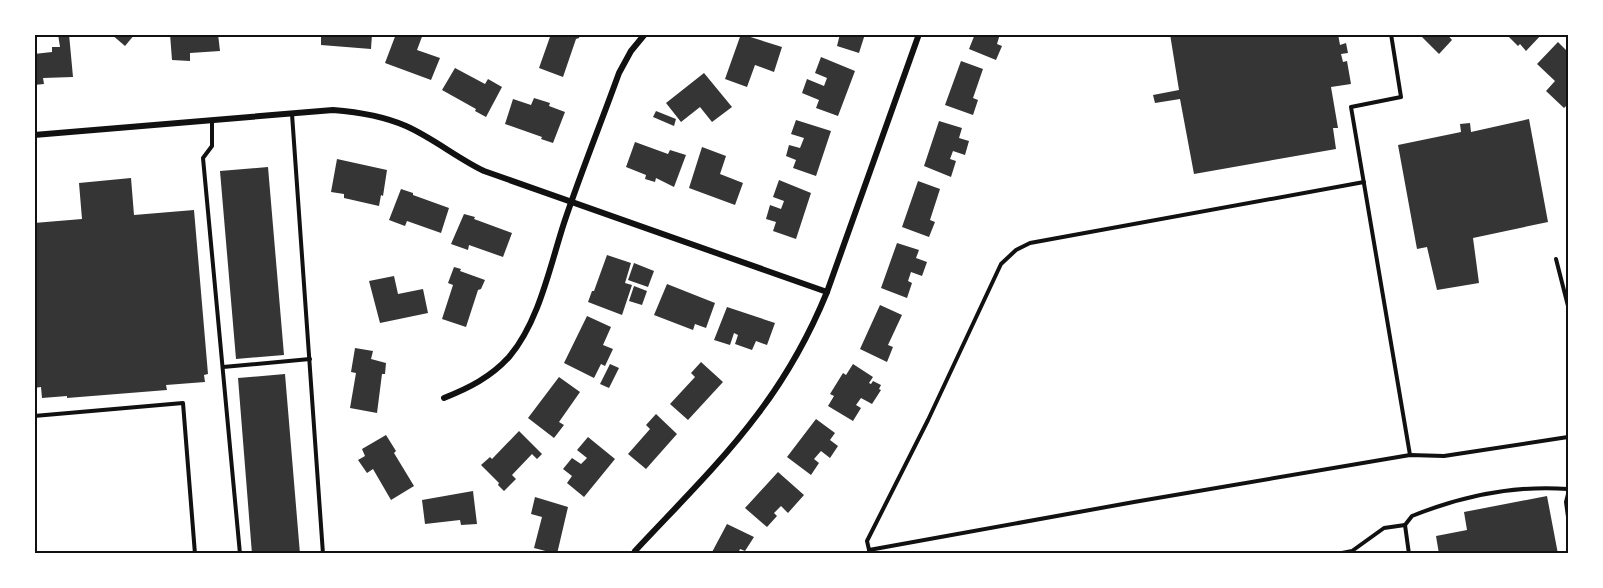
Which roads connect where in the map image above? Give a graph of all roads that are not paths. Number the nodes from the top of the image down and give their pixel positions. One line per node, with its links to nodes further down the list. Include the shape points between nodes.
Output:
1 (645, 34): 8 (street, via 619,73)
2 (919, 34): 10 (street)
3 (1391, 34): 7 (lane, via 1401,97 1351,107)
4 (292, 114): 5 (street); 8 (street, via 333,110 383,117 484,171); 12 (lane)
5 (212, 120): 6 (street); 13 (lane, via 212,146 203,158)
6 (34, 135)
7 (1364, 182): 17 (lane); 23 (lane, via 1030,243 1016,250 1001,264 867,541)
8 (572, 201): 10 (street); 14 (street, via 525,332 492,373 472,387)
9 (1556, 259): 11 (lane)
10 (827, 292): 22 (street, via 812,328 757,416)
11 (1569, 306)
12 (310, 359): 13 (lane); 27 (lane)
13 (223, 367): 26 (lane)
14 (444, 398)
15 (34, 416): 25 (lane, via 183,404)
16 (1569, 437): 17 (lane, via 1444,456)
17 (1410, 455): 23 (lane)
18 (1569, 489): 21 (lane, via 1498,490 1419,513)
19 (1569, 494): 20 (lane)
20 (1569, 517)
21 (1405, 525): 24 (lane, via 1384,528); 29 (lane)
22 (635, 552)
23 (869, 552)
24 (1353, 552): 28 (lane)
25 (195, 554)
26 (240, 554)
27 (323, 554)
28 (1337, 554)
29 (1409, 554)

